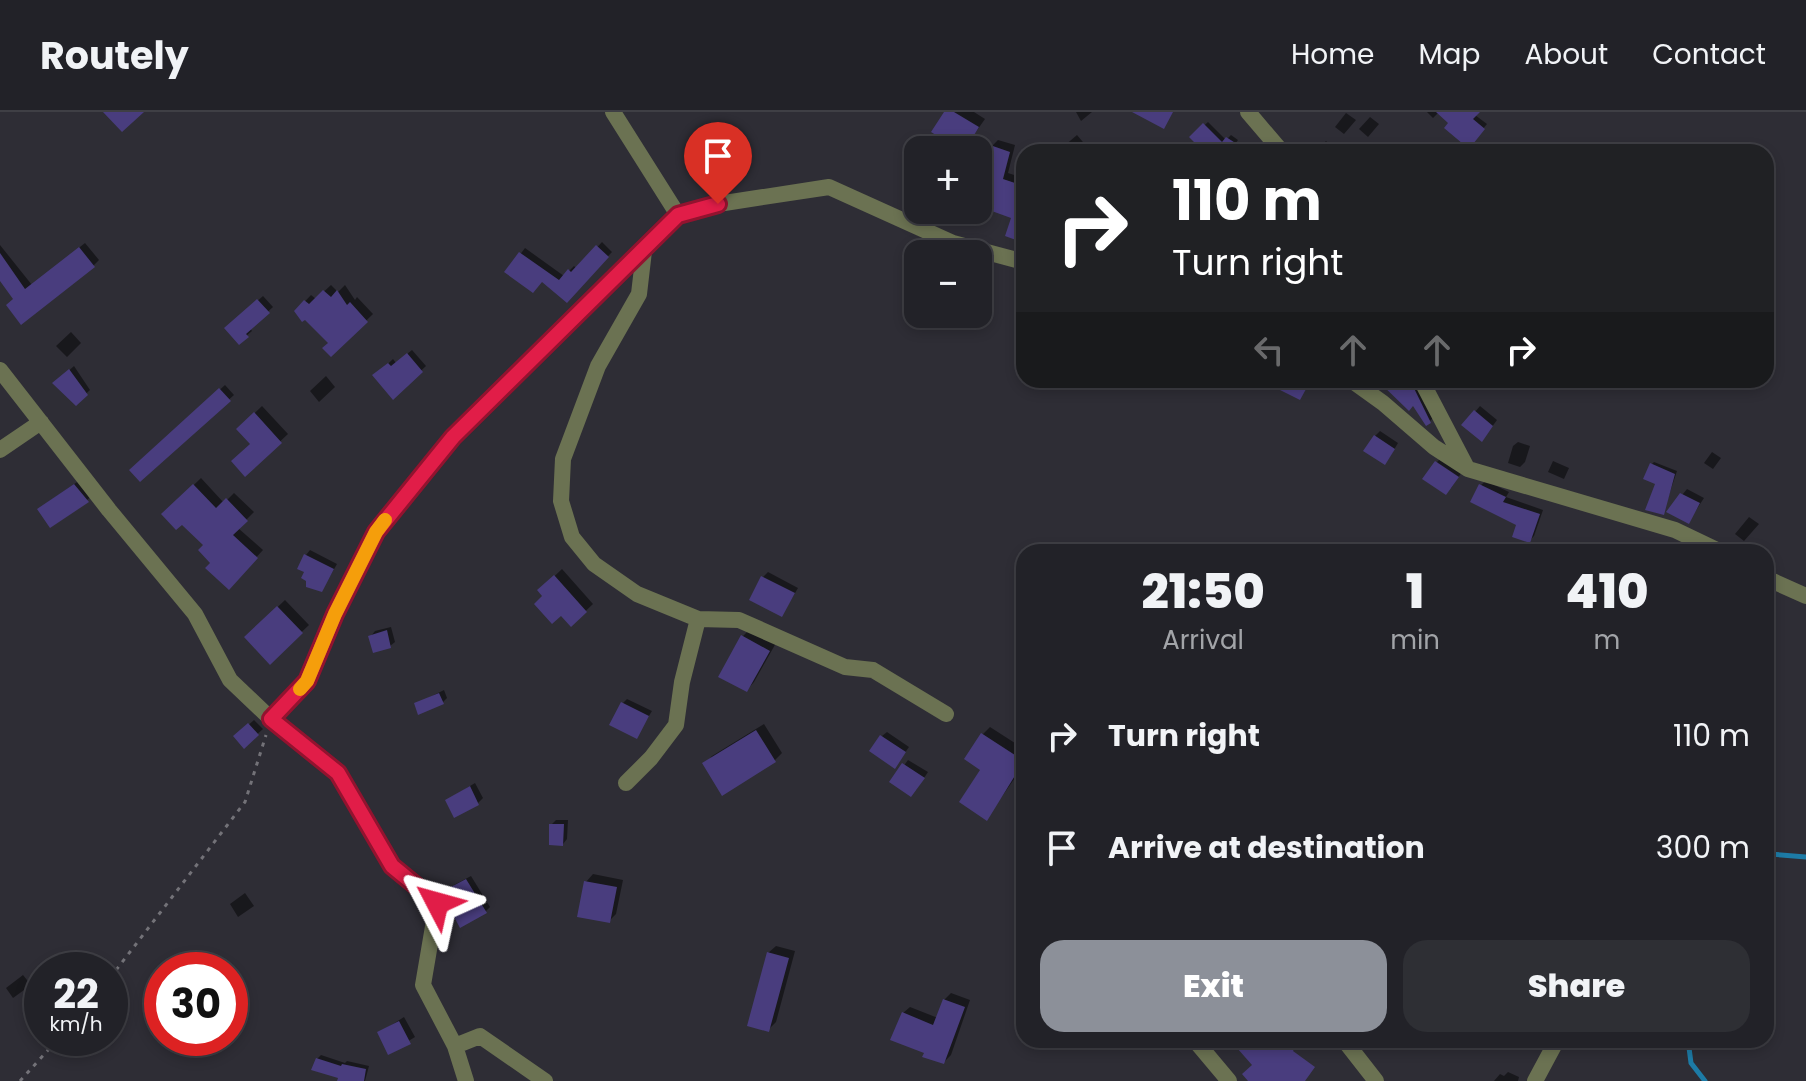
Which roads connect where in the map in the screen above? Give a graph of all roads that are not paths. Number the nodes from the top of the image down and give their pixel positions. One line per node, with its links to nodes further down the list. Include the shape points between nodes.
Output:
1 (613, 112): 4 (street)
2 (1248, 112): 3 (street)
3 (1275, 144)
4 (678, 215): 5 (street); 6 (street, via 829,187 953,243)
5 (644, 251): 16 (street, via 639,294 598,366 563,459 561,501 572,537 594,564 637,594); 18 (street, via 453,437 376,532 307,681)
6 (1016, 260)
7 (0, 370): 10 (street)
8 (1362, 388): 12 (street)
9 (1425, 388): 12 (street)
10 (41, 422): 11 (street); 18 (street, via 195,614 230,680)
11 (0, 450)
12 (1468, 469): 13 (street, via 1675,530)
13 (1704, 544)
14 (1774, 582): 15 (street)
15 (1806, 596)
16 (698, 619): 17 (street, via 739,620 845,667 873,670); 19 (street, via 676,725)
17 (946, 714)
18 (271, 719): 20 (street, via 338,773 392,866 437,903 423,985)
19 (626, 783)
20 (455, 1046): 24 (street); 25 (street, via 480,1036)
21 (1201, 1048): 26 (street)
22 (1350, 1048): 27 (street)
23 (1553, 1048): 28 (street)
24 (466, 1081)
25 (545, 1081)
26 (1229, 1081)
27 (1376, 1081)
28 (1535, 1081)

